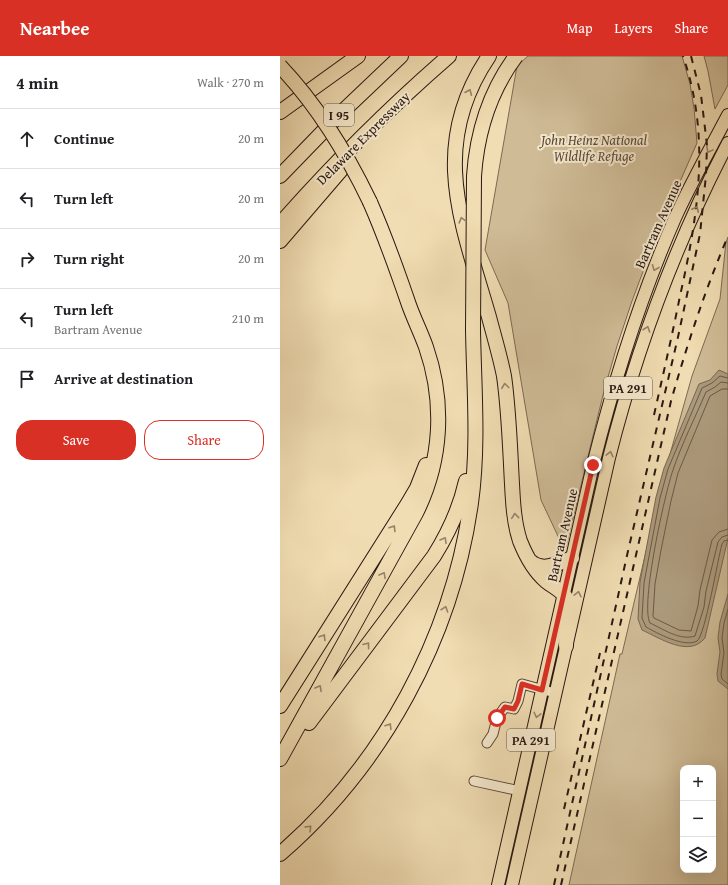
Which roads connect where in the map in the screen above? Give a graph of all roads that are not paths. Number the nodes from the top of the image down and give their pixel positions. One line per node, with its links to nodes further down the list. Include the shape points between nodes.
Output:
1 (358, 56): 8 (highway)
2 (401, 56): 11 (highway, I 95, via 336,117)
3 (449, 56): 7 (highway, Delaware Expressway / I 95)
4 (490, 56): 17 (highway, one-way to 4, via 515,523 502,366 455,186 455,153 461,118 472,86)
5 (516, 56): 15 (highway, bridge, via 492,96 476,152)
6 (280, 66): 14 (highway, bridge, via 329,127 347,156 370,202)
7 (398, 103): 12 (highway, Delaware Expressway / I 95, via 336,162); 13 (highway)
8 (280, 112)
9 (728, 115): 16 (main road, Bartram Avenue / PA 291, one-way to 16, via 676,217 639,308 609,402)
10 (728, 143): 19 (main road, Bartram Avenue / PA 291, one-way to 10, via 609,458 630,380 667,275)
11 (280, 176)
12 (280, 224)
13 (280, 241)
14 (412, 312): 22 (highway, one-way to 14, via 408,505 424,471 432,436 433,402); 24 (highway, one-way to 14, via 411,524 429,482 437,446 438,404 426,347)
15 (474, 397): 25 (highway, one-way to 15, via 315,715 446,537 459,507 467,476); 28 (highway, one-way to 15, via 324,812 370,756 402,704 432,644 457,570 471,503 476,421)
16 (572, 558): 17 (highway, via 546,567 538,567); 18 (main road, Bartram Avenue / PA 291)
17 (530, 561): 18 (highway, via 542,577)
18 (564, 595): 19 (highway, via 567,601); 20 (main road, Bartram Avenue / PA 291)
19 (566, 646): 21 (main road, Bartram Avenue / PA 291)
20 (542, 690): 21 (lane); 23 (lane, via 522,684 514,709 505,707 497,718 493,734); 27 (main road, Bartram Avenue / PA 291, one-way to 27)
21 (555, 693): 30 (main road, Bartram Avenue / PA 291)
22 (280, 706)
23 (487, 743)
24 (280, 759)
25 (280, 768)
26 (474, 781): 27 (lane)
27 (520, 791): 29 (main road, Bartram Avenue / PA 291)
28 (280, 854)
29 (498, 885)
30 (512, 885)

